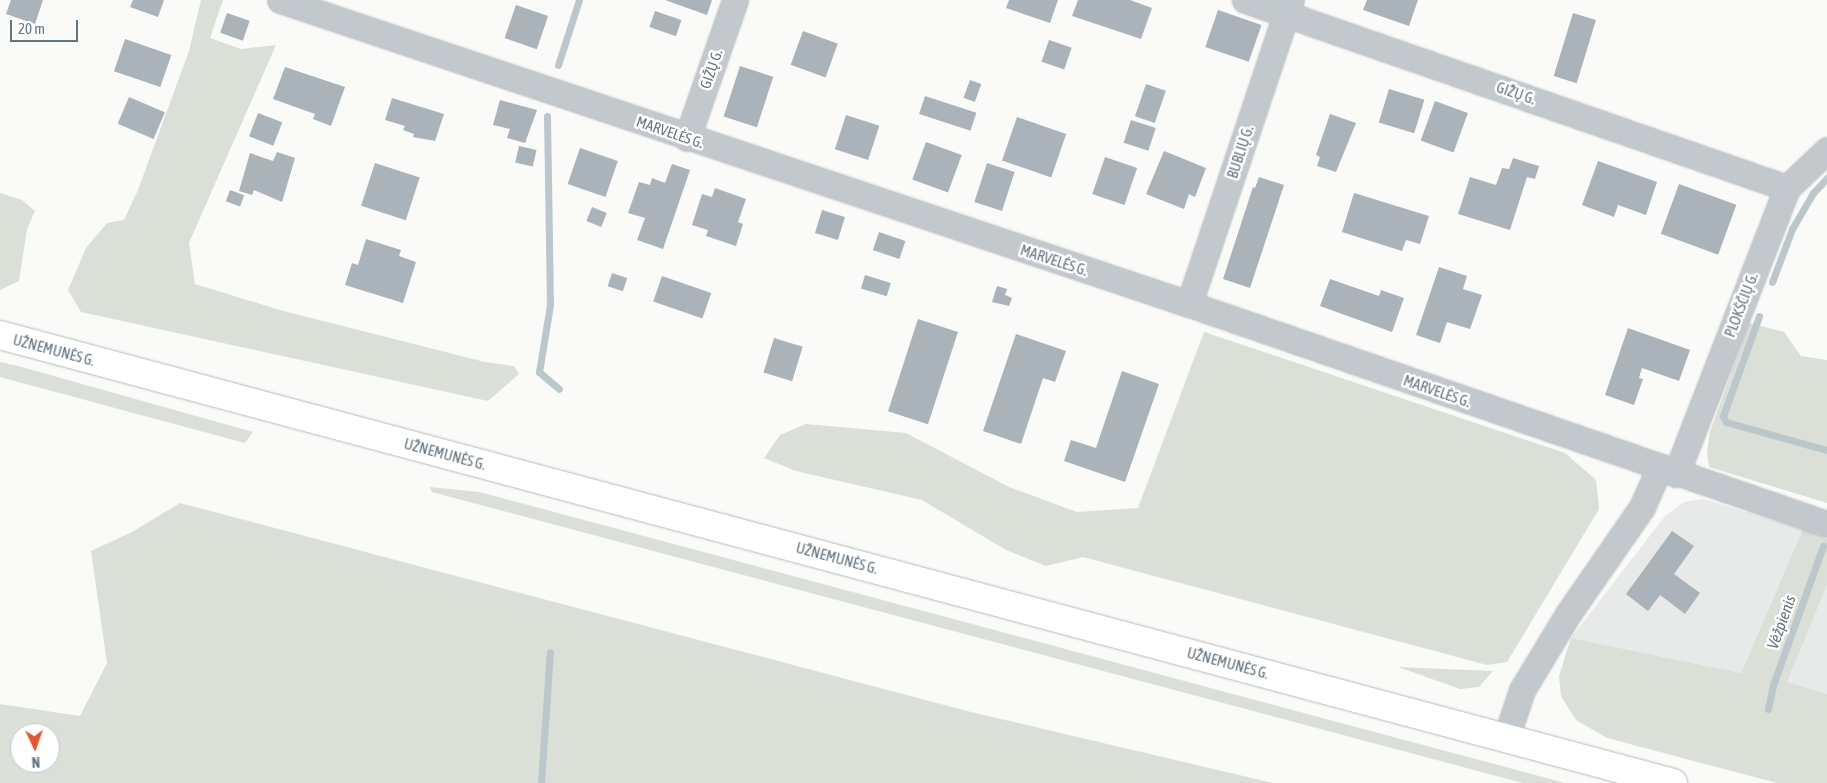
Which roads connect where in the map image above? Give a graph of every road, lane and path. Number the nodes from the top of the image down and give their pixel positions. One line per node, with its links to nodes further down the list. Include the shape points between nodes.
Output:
1 (280, 0): 5 (street, MARVELĖS G.)
2 (734, 0): 5 (street, GIŽŲ G.)
3 (1245, 0): 4 (street, GIŽŲ G.)
4 (1289, 7): 7 (street, GIŽŲ G.); 8 (street, BUBLIŲ G.)
5 (687, 138): 8 (street, MARVELĖS G.)
6 (1827, 150): 7 (street, PLOKŠČIŲ G.)
7 (1787, 188): 10 (street, PLOKŠČIŲ G.)
8 (1189, 304): 10 (street, MARVELĖS G.)
9 (0, 335): 12 (main road, UŽNEMUNĖS G.)
10 (1667, 472): 11 (street, MARVELĖS G.); 12 (street, PLOKŠČIŲ G., via 1568,614 1522,690)
11 (1827, 524)
12 (1506, 738): 13 (main road, UŽNEMUNĖS G.)
13 (1673, 783)

